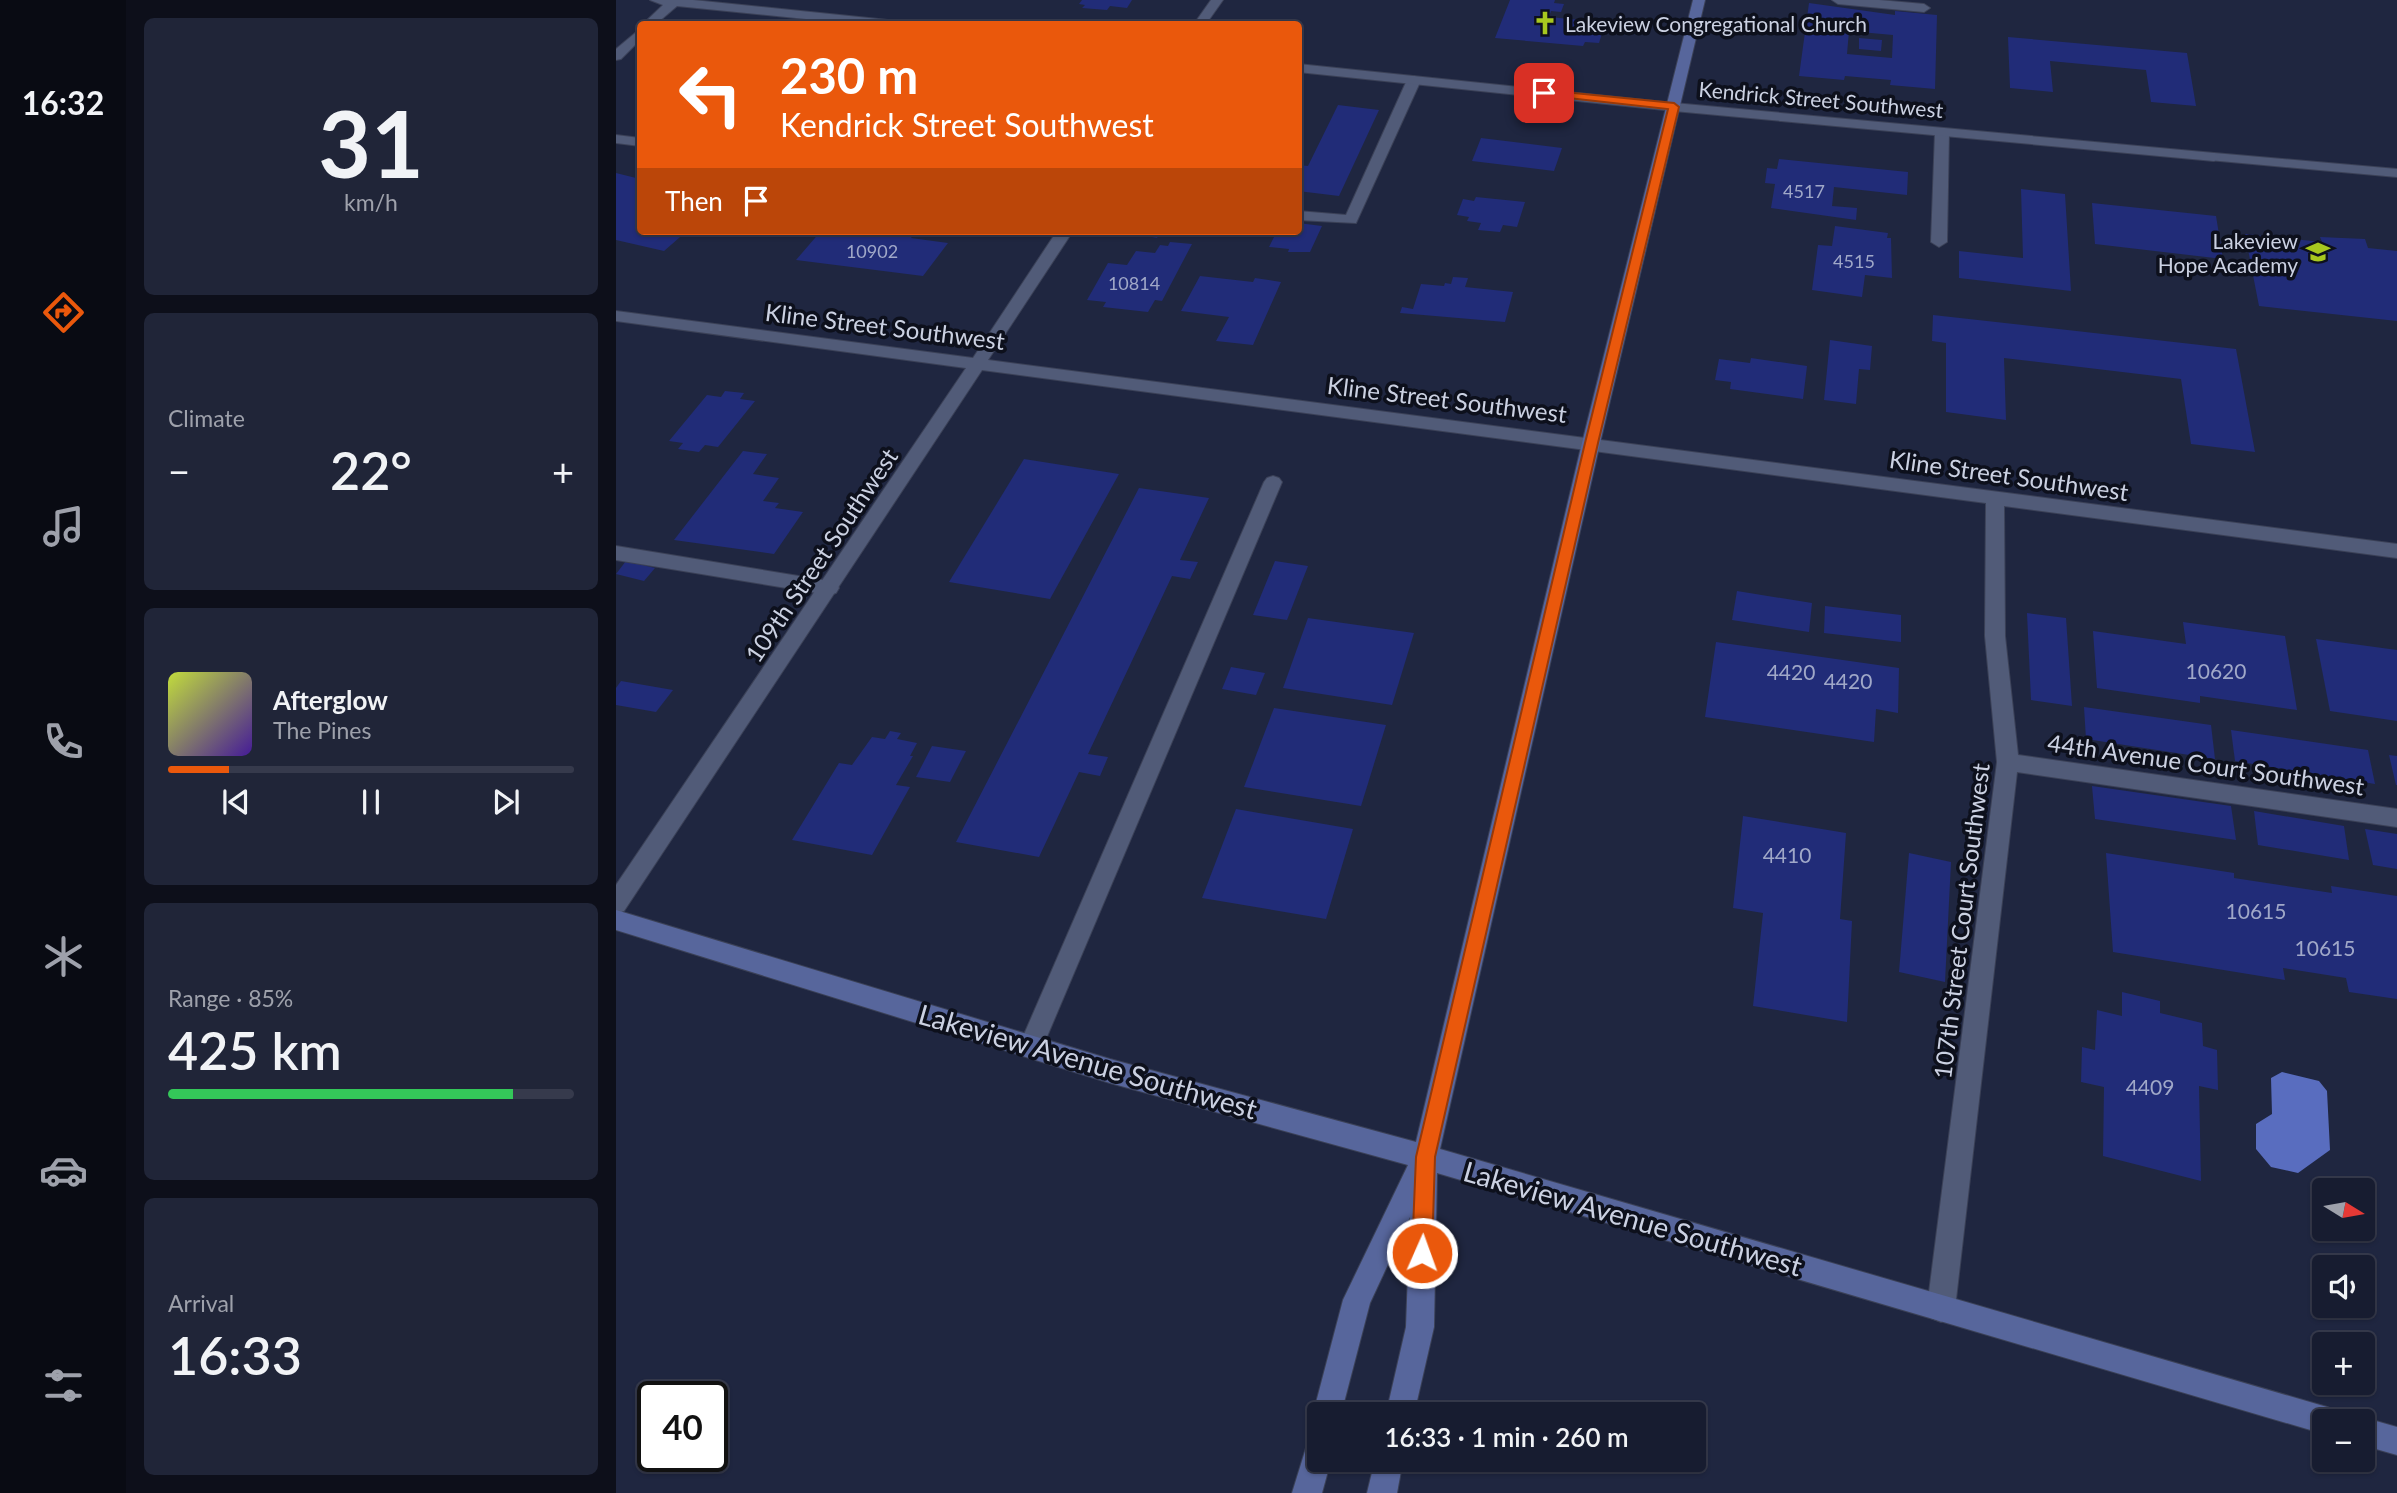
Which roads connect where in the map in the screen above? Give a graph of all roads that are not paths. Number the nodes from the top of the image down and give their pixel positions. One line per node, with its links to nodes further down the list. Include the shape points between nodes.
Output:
1 (656, 0): 5 (street)
2 (1217, 0): 9 (street)
3 (1699, 0): 14 (street)
4 (1838, 0): 6 (street)
5 (675, 1): 7 (street); 8 (street)
6 (1924, 8)
7 (652, 21)
8 (860, 21)
9 (1202, 21)
10 (637, 36): 11 (street)
11 (616, 56)
12 (1302, 68): 13 (street, Kendrick Street Southwest)
13 (1414, 80): 14 (street, Kendrick Street Southwest); 19 (street, via 1351,220)
14 (1674, 107): 15 (street, Kendrick Street Southwest); 24 (street)
15 (1942, 132): 18 (street, Kendrick Street Southwest); 21 (street)
16 (616, 139): 17 (street)
17 (637, 142)
18 (2397, 173)
19 (1302, 215)
20 (1062, 235): 23 (street, 109th Street Southwest)
21 (1939, 242)
22 (616, 316): 23 (street, Kline Street Southwest)
23 (978, 363): 24 (street, Kline Street Southwest); 29 (street, 109th Street Southwest)
24 (1591, 443): 26 (street, Kline Street Southwest); 35 (street)
25 (1273, 482): 34 (street)
26 (1995, 498): 27 (street, Kline Street Southwest); 30 (street, 107th Street Court Southwest, via 1995,636)
27 (2397, 551)
28 (616, 553): 29 (street)
29 (829, 589): 32 (street, 109th Street Southwest)
30 (2008, 762): 31 (street, 44th Avenue Court Southwest); 36 (street, 107th Street Court Southwest)
31 (2397, 818)
32 (616, 904)
33 (616, 919): 34 (street, Lakeview Avenue Southwest)
34 (1031, 1046): 35 (street, Lakeview Avenue Southwest)
35 (1425, 1157): 36 (street, Lakeview Avenue Southwest); 37 (street, via 1357,1300); 38 (street, via 1420,1326)
36 (1941, 1308): 39 (street, Lakeview Avenue Southwest)
37 (1330, 1402)
38 (1403, 1402)
39 (2312, 1417)
40 (2375, 1435): 41 (street)
41 (2397, 1441)
42 (1313, 1472): 44 (street)
43 (1387, 1472): 45 (street)
44 (1307, 1493)
45 (1382, 1493)

